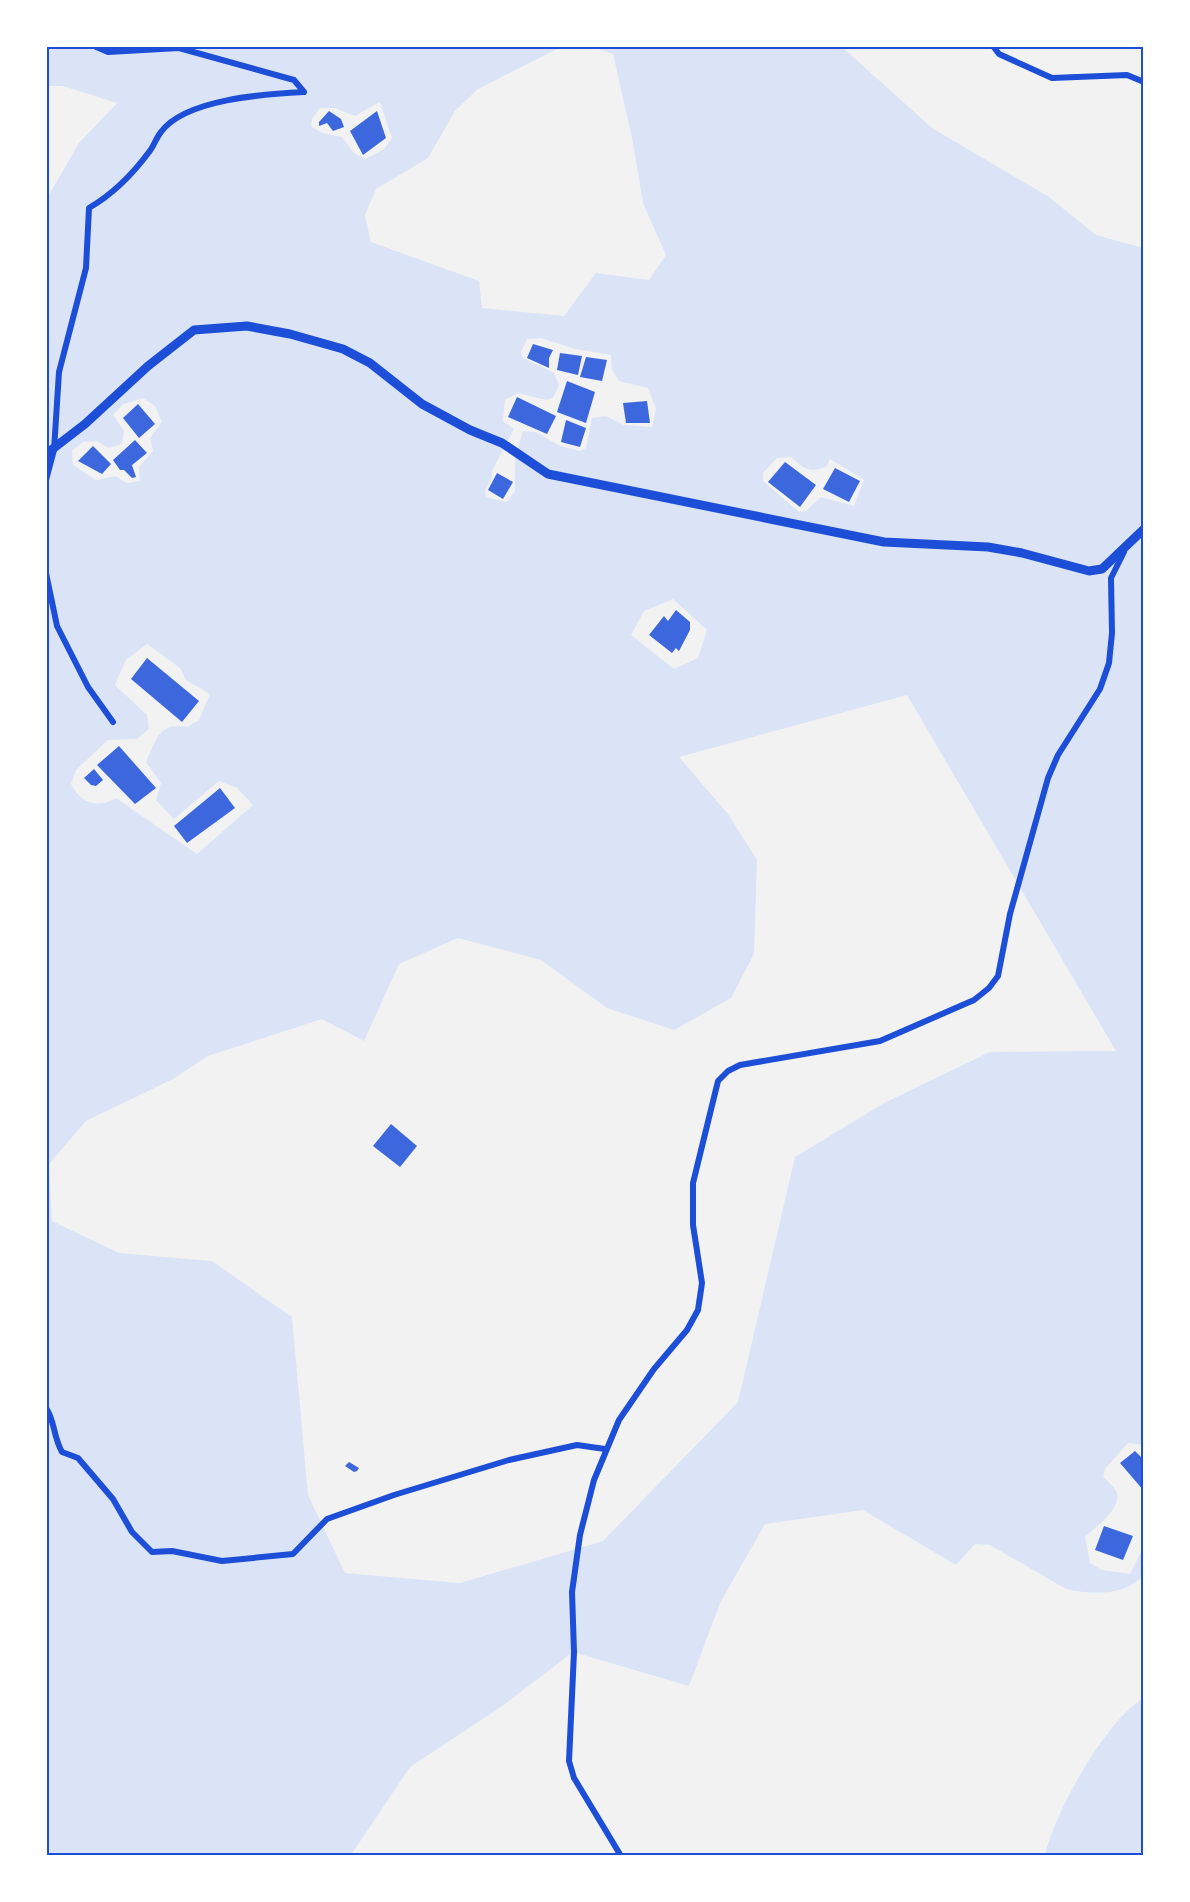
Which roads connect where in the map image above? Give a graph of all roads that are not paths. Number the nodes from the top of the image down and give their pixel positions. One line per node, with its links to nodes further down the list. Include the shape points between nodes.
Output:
1 (94, 46): 4 (street, via 108,52 179,48 294,80 304,92 248,95 181,114 162,131 112,195 89,208 86,268 59,372)
2 (993, 46): 3 (street, via 999,54 1052,78 1127,75)
3 (1143, 82)
4 (50, 452): 5 (street); 6 (street, via 194,330 247,326 343,349 370,363 422,404 502,443 548,474 884,542 988,547 1089,571 1102,569)
5 (46, 480)
6 (1141, 530): 10 (street, via 1116,564 1111,578 1109,663 1100,690 1058,755 1048,778 1010,914 998,976 974,1000 879,1041 740,1065 718,1081 693,1183 693,1225 702,1283 698,1310 687,1330 632,1399)
7 (46, 573): 8 (street, via 57,626 88,687)
8 (113, 722)
9 (46, 1408): 10 (street, via 62,1452 78,1458 113,1499 132,1532 152,1552 172,1551 222,1561 293,1554 327,1519 509,1460 577,1445)
10 (605, 1449): 11 (street, via 574,1566 568,1741 574,1778)
11 (621, 1856)

